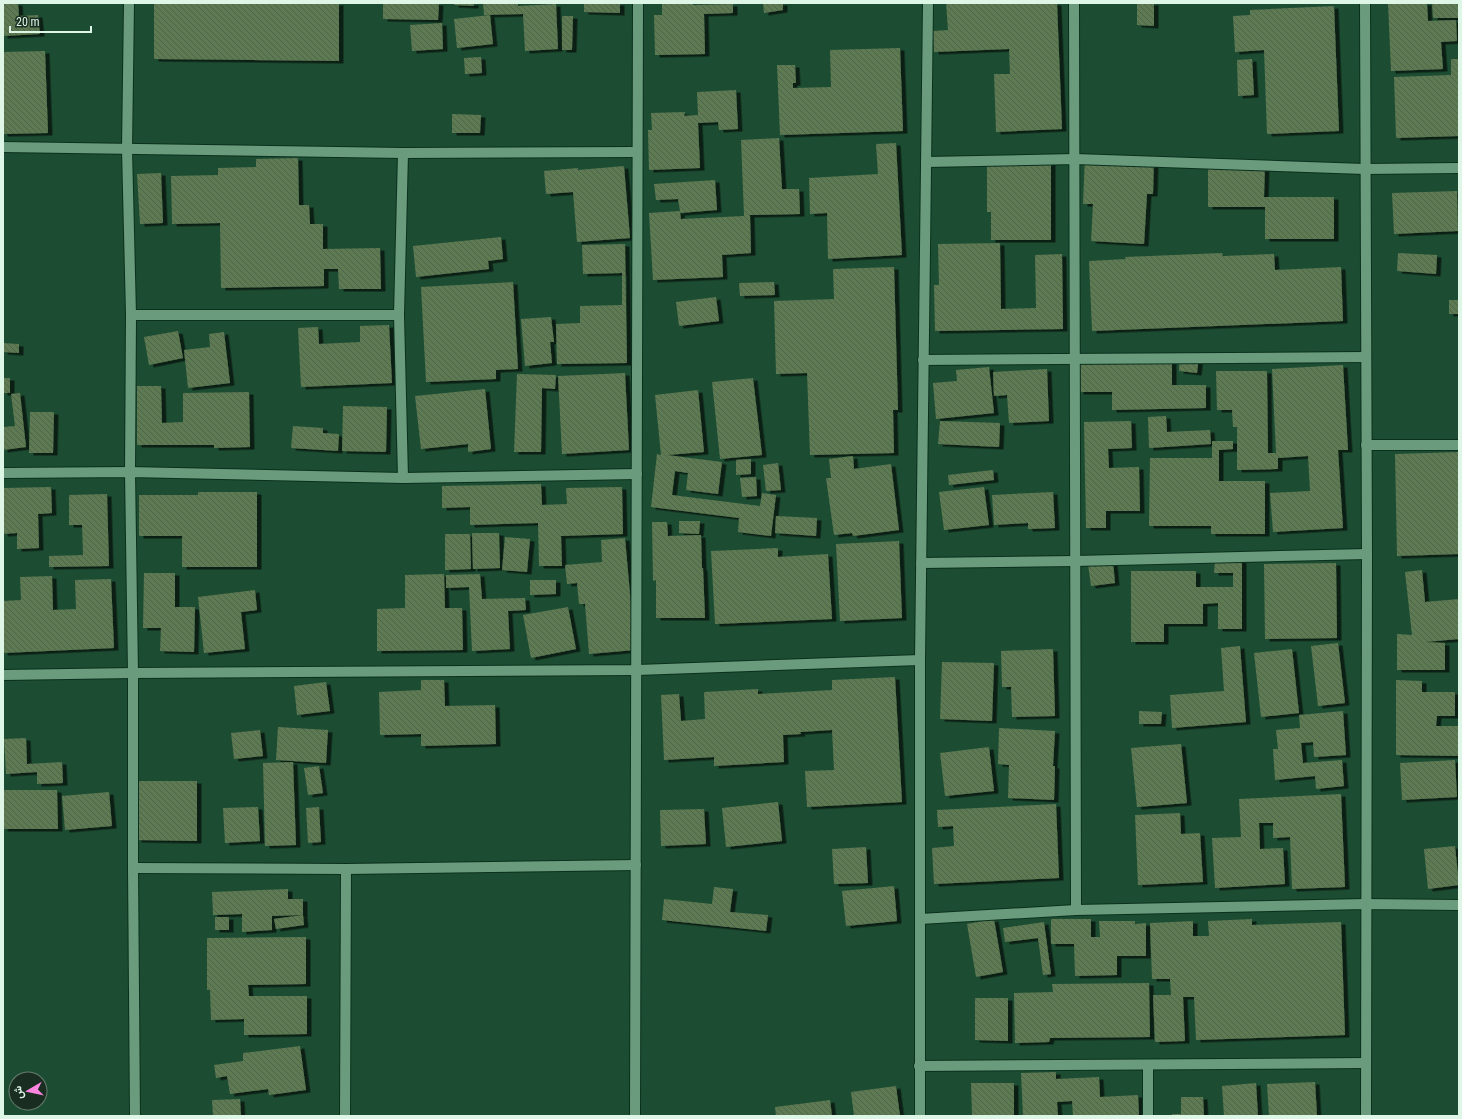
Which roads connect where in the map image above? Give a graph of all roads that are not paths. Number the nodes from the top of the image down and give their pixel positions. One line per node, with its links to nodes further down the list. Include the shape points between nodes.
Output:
1 (129, 3): 7 (street)
2 (638, 3): 8 (street)
3 (928, 3): 11 (street)
4 (1074, 3): 10 (street)
5 (1365, 3): 13 (street)
6 (3, 147): 7 (street)
7 (128, 149): 9 (street); 14 (street)
8 (637, 152): 9 (street); 23 (street)
9 (403, 153): 15 (street)
10 (1074, 159): 11 (street); 13 (street); 18 (street)
11 (926, 162): 17 (street)
12 (1459, 168): 13 (street)
13 (1365, 169): 16 (street)
14 (131, 315): 15 (street); 21 (street)
15 (400, 315): 24 (street)
16 (1366, 357): 18 (street); 19 (street)
17 (924, 360): 18 (street); 27 (street)
18 (1075, 360): 26 (street)
19 (1366, 445): 20 (street); 25 (street)
20 (1459, 445)
21 (130, 472): 22 (street); 24 (street); 30 (street)
22 (3, 473)
23 (637, 474): 24 (street); 29 (street)
24 (403, 478)
25 (1366, 554): 26 (street); 35 (street)
26 (1075, 561): 27 (street); 37 (street)
27 (921, 563): 28 (street)
28 (920, 660): 29 (street); 38 (street)
29 (637, 670): 30 (street); 32 (street)
30 (133, 673): 31 (street); 33 (street)
31 (3, 675)
32 (636, 865): 34 (street); 44 (street)
33 (133, 868): 34 (street); 42 (street)
34 (346, 869): 43 (street)
35 (1365, 904): 36 (street); 37 (street); 39 (street)
36 (1459, 905)
37 (1076, 910): 38 (street)
38 (920, 919): 41 (street)
39 (1366, 1063): 40 (street); 47 (street)
40 (1148, 1064): 41 (street); 46 (street)
41 (920, 1066): 45 (street)
42 (136, 1116)
43 (345, 1116)
44 (635, 1116)
45 (920, 1116)
46 (1148, 1116)
47 (1366, 1116)

